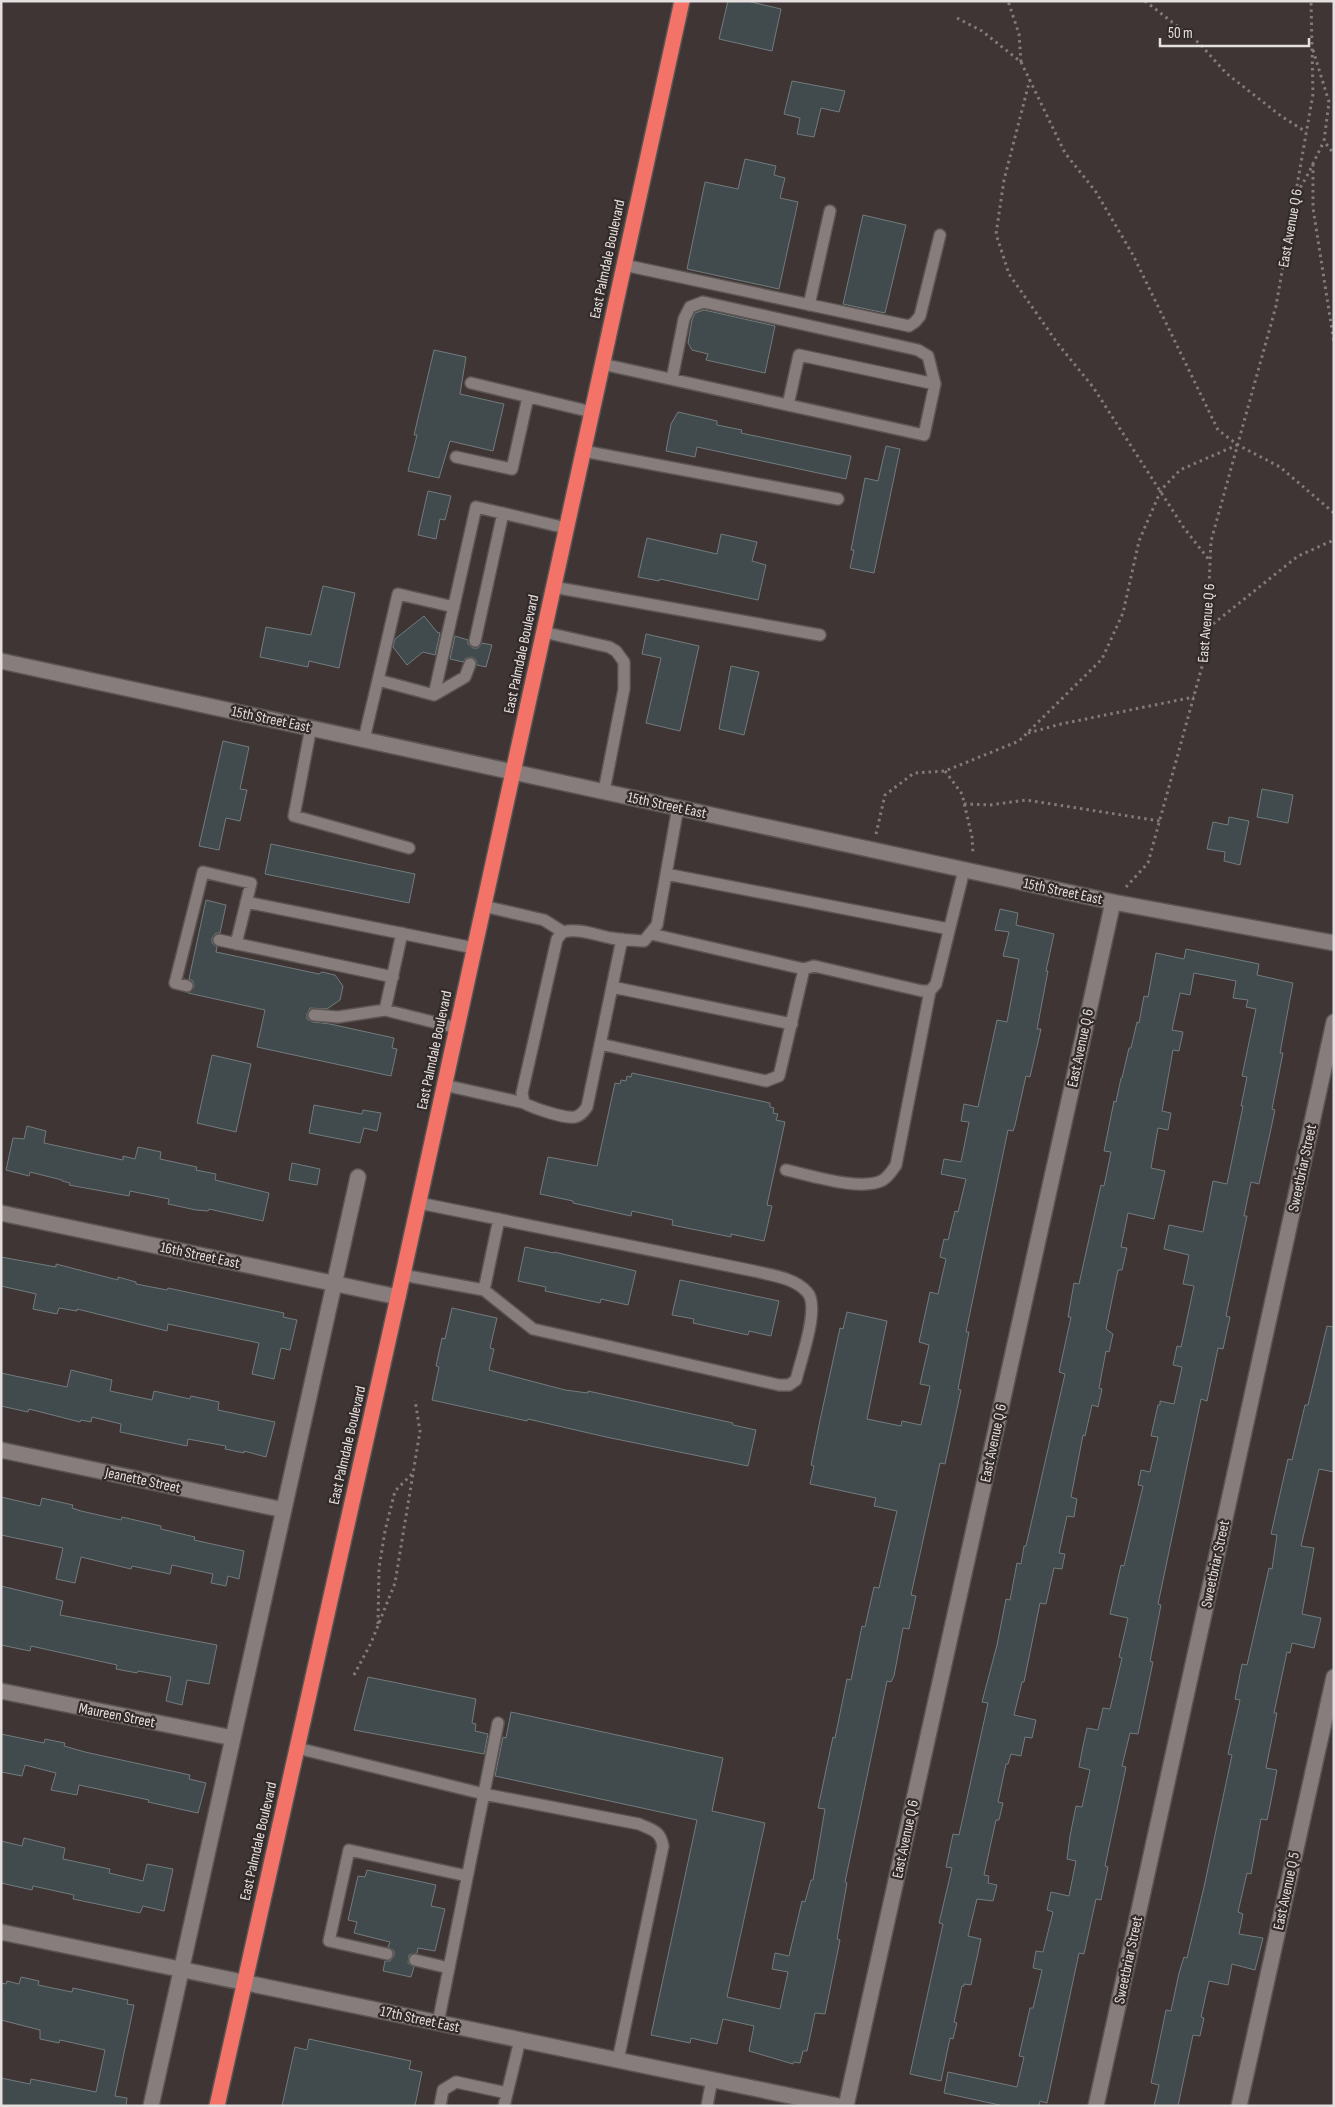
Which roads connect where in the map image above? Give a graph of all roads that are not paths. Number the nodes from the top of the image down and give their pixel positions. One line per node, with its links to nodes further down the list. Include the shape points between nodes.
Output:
1 (682, 1): 4 (highway, East Palmdale Boulevard)
2 (830, 211): 5 (lane)
3 (940, 235): 5 (lane, via 920,316 909,326)
4 (624, 265): 5 (lane); 6 (highway, East Palmdale Boulevard)
5 (809, 305)
6 (602, 364): 7 (lane); 12 (highway, East Palmdale Boulevard)
7 (672, 380): 9 (lane, via 684,319 690,307 703,302 918,350 928,356); 11 (lane)
8 (471, 384): 10 (lane)
9 (935, 384): 11 (lane, via 799,355); 11 (lane, via 924,435)
10 (528, 396): 12 (lane); 14 (lane, via 512,469)
11 (788, 405)
12 (592, 412): 13 (highway, East Palmdale Boulevard)
13 (583, 451): 15 (lane); 17 (highway, East Palmdale Boulevard)
14 (456, 457)
15 (838, 499)
16 (503, 513): 17 (lane); 19 (lane, via 476,507); 22 (lane)
17 (566, 528): 18 (highway, East Palmdale Boulevard)
18 (553, 587): 20 (highway, East Palmdale Boulevard); 21 (lane)
19 (454, 607): 25 (lane, via 398,594); 26 (lane)
20 (543, 632): 29 (highway, East Palmdale Boulevard); 30 (lane, via 609,646 624,662 624,689)
21 (820, 635)
22 (475, 642)
23 (1, 661): 27 (street, 15th Street East)
24 (470, 664): 26 (lane, via 465,677)
25 (378, 680): 26 (lane); 28 (lane)
26 (434, 695)
27 (311, 727): 28 (street, 15th Street East); 32 (lane, via 294,816)
28 (364, 739): 29 (street, 15th Street East)
29 (513, 771): 30 (street, 15th Street East); 37 (highway, East Palmdale Boulevard)
30 (604, 791): 31 (street, 15th Street East)
31 (678, 807): 33 (street, 15th Street East); 34 (lane)
32 (409, 848)
33 (968, 871): 36 (street, 15th Street East); 38 (lane)
34 (666, 874): 38 (lane); 41 (lane, via 657,924)
35 (246, 902): 40 (lane); 45 (lane); 49 (lane, via 251,883 202,872 193,934 175,983)
36 (1113, 902): 44 (street, 15th Street East); 95 (street, East Avenue Q 6)
37 (483, 906): 39 (lane, via 544,920); 46 (highway, East Palmdale Boulevard)
38 (949, 929): 51 (lane, via 936,984)
39 (563, 932): 42 (lane, via 574,930); 59 (lane, via 557,939 522,1093)
40 (402, 933): 46 (lane); 48 (lane)
41 (651, 934): 42 (lane, via 644,941); 47 (lane)
42 (622, 939): 50 (lane)
43 (219, 940): 45 (lane)
44 (1334, 943)
45 (236, 944): 48 (lane)
46 (474, 948): 56 (highway, East Palmdale Boulevard)
47 (804, 968): 51 (lane, via 814,966); 55 (lane)
48 (393, 977): 52 (lane)
49 (187, 986)
50 (612, 987): 55 (lane); 57 (lane)
51 (930, 991): 60 (lane, via 896,1165 890,1175 882,1181 856,1184)
52 (385, 1010): 53 (lane, via 338,1017); 56 (lane)
53 (314, 1014)
54 (1334, 1022): 96 (street, Sweetbriar Street)
55 (792, 1024): 57 (lane, via 779,1076 766,1080)
56 (457, 1028): 58 (highway, East Palmdale Boulevard)
57 (600, 1044): 59 (lane, via 587,1107 580,1115 574,1118)
58 (444, 1085): 59 (lane); 62 (highway, East Palmdale Boulevard)
59 (524, 1103)
60 (786, 1170)
61 (358, 1178): 66 (street)
62 (419, 1203): 64 (lane); 65 (highway, East Palmdale Boulevard)
63 (1, 1214): 66 (street, 16th Street East)
64 (499, 1219): 67 (lane); 67 (lane, via 788,1280 807,1291 812,1299 812,1312 796,1380 789,1385 779,1385 533,1328)
65 (403, 1275): 67 (lane); 68 (highway, East Palmdale Boulevard)
66 (335, 1284): 68 (street, 16th Street East); 70 (street)
67 (484, 1290)
68 (398, 1297): 75 (highway, East Palmdale Boulevard)
69 (1, 1450): 70 (street, Jeanette Street)
70 (284, 1510): 74 (street)
71 (1334, 1677): 97 (street, East Avenue Q 5)
72 (1, 1692): 74 (street, Maureen Street)
73 (498, 1723): 76 (lane)
74 (233, 1738): 82 (street)
75 (296, 1748): 76 (lane); 83 (highway, East Palmdale Boulevard)
76 (484, 1794): 77 (lane); 86 (lane, via 638,1824 661,1837 663,1846)
77 (467, 1876): 79 (lane, via 349,1850 329,1941); 81 (lane)
78 (1, 1932): 82 (street, 17th Street East)
79 (387, 1954)
80 (415, 1960): 81 (lane)
81 (449, 1968): 84 (lane)
82 (182, 1969): 83 (street, 17th Street East); 89 (street)
83 (244, 1982): 84 (street, 17th Street East); 90 (highway, East Palmdale Boulevard)
84 (438, 2022): 85 (street, 17th Street East)
85 (520, 2040): 86 (street, 17th Street East); 88 (lane)
86 (618, 2060): 87 (street, 17th Street East)
87 (712, 2079): 93 (lane); 94 (street, 17th Street East)
88 (507, 2093): 91 (lane, via 456,2082 443,2090); 92 (lane)
89 (151, 2106)
90 (218, 2106)
91 (440, 2106)
92 (504, 2106)
93 (707, 2106)
94 (839, 2106)
95 (846, 2106)
96 (1096, 2106)
97 (1239, 2106)

